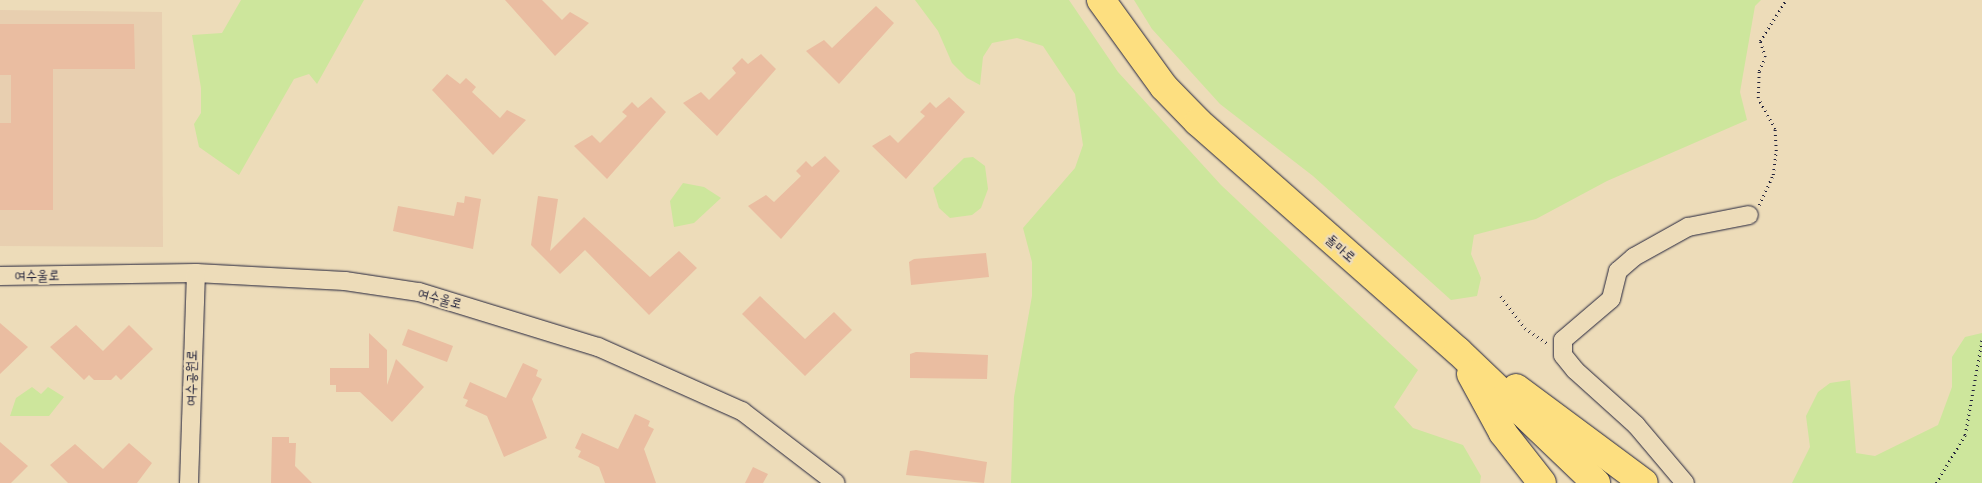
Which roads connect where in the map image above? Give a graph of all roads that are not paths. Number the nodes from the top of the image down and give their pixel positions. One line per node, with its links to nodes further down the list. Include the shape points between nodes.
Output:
1 (1101, 0): 5 (main road, 돌마로, via 1159,80 1198,122)
2 (1749, 215): 11 (street, via 1688,227 1634,257 1618,271 1611,299 1563,340 1563,355 1636,424)
3 (196, 274): 4 (street, 여수울로); 6 (street, 여수공원로); 7 (street, 여수울로, via 345,281 420,292 598,346 742,411)
4 (0, 276)
5 (1458, 351): 8 (main road, via 1503,433); 9 (main road, 돌마로); 10 (main road, via 1530,398)
6 (189, 483)
7 (836, 483)
8 (1542, 483)
9 (1596, 483)
10 (1644, 483)
11 (1685, 483)

